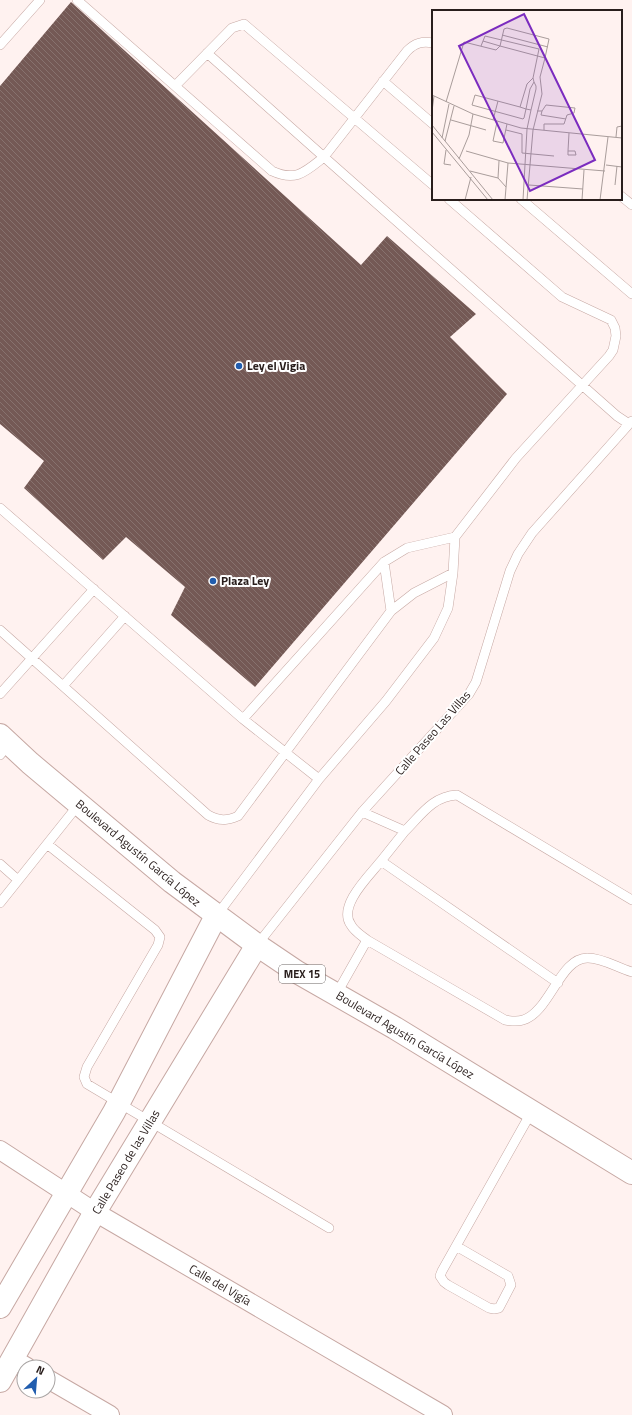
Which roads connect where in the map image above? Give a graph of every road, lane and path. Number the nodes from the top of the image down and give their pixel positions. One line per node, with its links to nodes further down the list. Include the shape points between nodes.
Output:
1 (40, 0): 4 (lane)
2 (77, 0): 7 (lane)
3 (432, 44): 6 (lane, via 414,44)
4 (0, 45)
5 (207, 53): 7 (lane); 8 (lane, via 232,28 244,24); 10 (lane)
6 (383, 81): 8 (lane); 9 (lane)
7 (175, 86): 10 (lane, via 272,171 283,177 298,175)
8 (355, 118): 10 (lane); 11 (lane)
9 (432, 123)
10 (324, 157): 17 (lane)
11 (432, 184)
12 (622, 197): 15 (lane)
13 (450, 200): 17 (lane, via 562,297 611,320 616,336 613,350)
14 (522, 200): 16 (lane)
15 (632, 205)
16 (632, 294)
17 (582, 386): 18 (lane); 20 (lane, via 516,458)
18 (631, 423): 35 (lane, Calle Paseo Las Villas, via 532,533 518,554 510,571 476,682 469,694)
19 (0, 508): 23 (lane)
20 (455, 537): 21 (lane, via 407,548); 22 (lane)
21 (384, 562): 24 (lane); 30 (lane)
22 (453, 573): 24 (lane, via 414,593); 33 (lane, via 448,608 434,638 386,701)
23 (94, 589): 25 (lane); 27 (lane)
24 (391, 611): 32 (lane)
25 (126, 616): 28 (lane); 30 (lane)
26 (0, 630): 27 (lane)
27 (32, 658): 28 (lane); 29 (lane)
28 (63, 686): 32 (lane, via 214,818 230,820 238,816)
29 (0, 694)
30 (243, 719): 32 (lane)
31 (3, 744): 34 (street, Boulevard Agustín García López / MEX 15)
32 (286, 754): 33 (lane)
33 (319, 779): 43 (lane)
34 (79, 804): 37 (lane); 43 (street, Boulevard Agustín García López / MEX 15)
35 (362, 812): 36 (lane); 45 (lane, Calle Paseo Las Villas)
36 (405, 831): 38 (lane); 41 (lane, via 438,799 457,795)
37 (47, 844): 40 (lane); 49 (lane, via 155,930 160,938 87,1067 84,1077 87,1084)
38 (381, 861): 44 (lane, via 351,899 348,907 350,925); 47 (lane)
39 (0, 864): 40 (lane)
40 (18, 880): 42 (lane)
41 (632, 900)
42 (0, 903)
43 (216, 916): 45 (street, Boulevard Agustín García López / MEX 15); 49 (street)
44 (367, 940): 47 (lane, via 505,1020 523,1020 530,1017 538,1011); 48 (lane)
45 (257, 945): 48 (street, Boulevard Agustín García López / MEX 15, via 297,972); 51 (street, Calle Paseo de las Villas)
46 (632, 972): 47 (lane, via 588,958 577,960)
47 (558, 982)
48 (337, 994): 50 (street, Boulevard Agustín García López / MEX 15)
49 (119, 1103): 51 (lane); 54 (street)
50 (532, 1112): 53 (street, Boulevard Agustín García López / MEX 15); 57 (lane)
51 (150, 1123): 55 (street, Calle Paseo de las Villas); 56 (lane)
52 (0, 1150): 54 (street, Calle del Vigía)
53 (632, 1173)
54 (66, 1194): 55 (street, Calle del Vigía); 58 (street)
55 (95, 1212): 59 (street, Calle Paseo de las Villas); 64 (street, Calle del Vigía)
56 (329, 1228)
57 (456, 1246): 57 (lane, via 508,1276 511,1285 499,1308 489,1308 442,1280 442,1271)
58 (0, 1307)
59 (22, 1359)
60 (16, 1367): 61 (street, Calle Paseo de las Villas)
61 (0, 1381)
62 (56, 1384): 63 (street)
63 (110, 1415)
64 (443, 1415)

